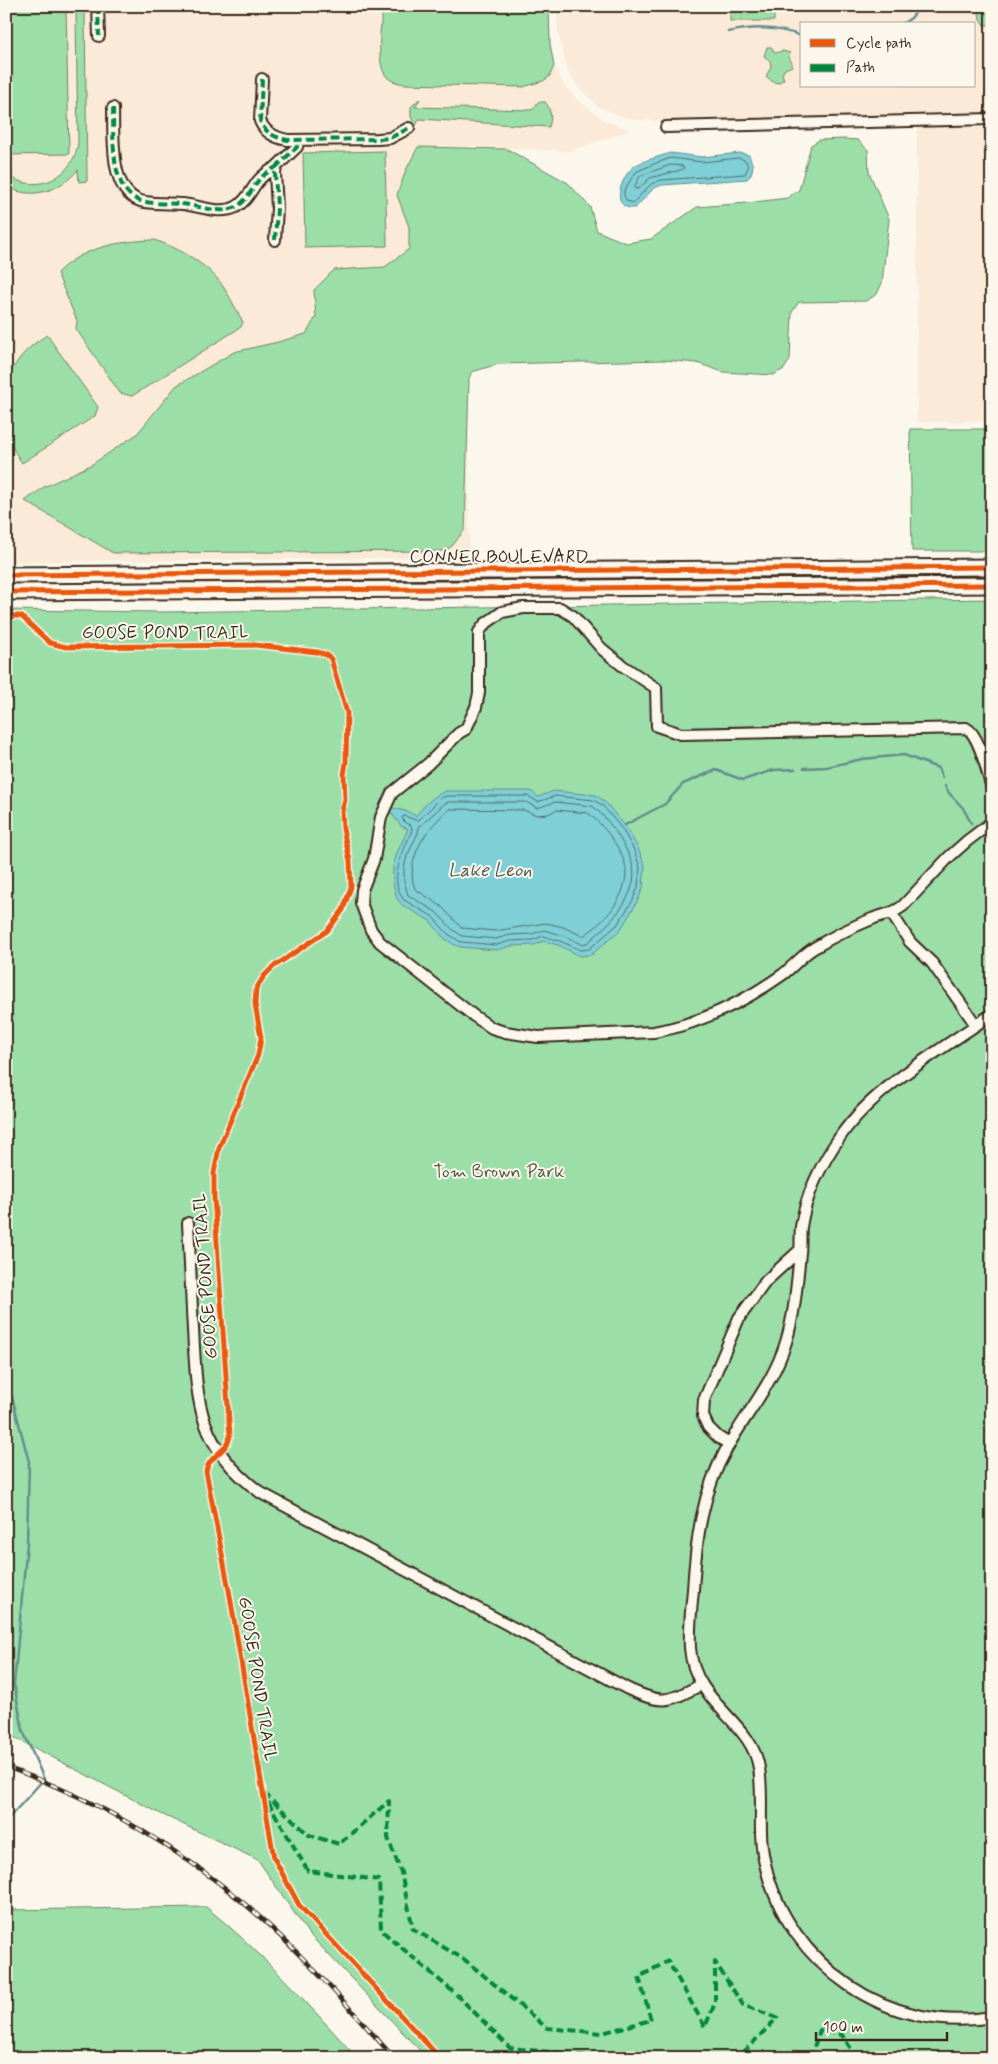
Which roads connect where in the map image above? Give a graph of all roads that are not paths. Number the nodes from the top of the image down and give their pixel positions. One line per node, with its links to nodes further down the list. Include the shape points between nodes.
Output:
1 (98, 6): 2 (street)
2 (100, 36)
3 (262, 79): 8 (street, via 262,127 277,138)
4 (113, 108): 9 (street, via 118,176 129,196 136,200 228,210 241,204 262,177)
5 (992, 119): 6 (street)
6 (666, 127)
7 (409, 128): 8 (street, via 390,138)
8 (298, 140): 9 (street, via 297,147)
9 (276, 167): 10 (street)
10 (275, 240)
11 (992, 566): 12 (main road, CONNER BOULEVARD)
12 (687, 570): 13 (main road, CONNER BOULEVARD); 15 (main road)
13 (6, 574)
14 (992, 585): 15 (main road, CONNER BOULEVARD)
15 (687, 587): 16 (main road, CONNER BOULEVARD)
16 (6, 592)
17 (992, 788): 19 (street, via 976,739 966,728 681,734 658,726 656,688 602,649 573,616 560,608 502,612 479,632 477,700 466,729 392,793 386,803 361,903 371,930 405,964 492,1028 538,1037 667,1030 740,1001 789,970 812,948 864,922)
18 (992, 822): 19 (street, via 967,841)
19 (892, 914): 21 (street, via 910,942 932,963)
20 (992, 1014): 21 (street)
21 (976, 1025): 23 (street, via 882,1092 843,1132 826,1157 807,1203 800,1230)
22 (188, 1223): 25 (street, via 197,1393 215,1446 238,1474 268,1497 628,1689 665,1701)
23 (800, 1250): 24 (street, via 792,1319 779,1364); 24 (street, via 766,1281 739,1318 704,1400 703,1416 708,1427)
24 (729, 1444): 25 (street, via 708,1490 694,1568 690,1646)
25 (701, 1685): 26 (street, via 748,1742 758,1762 761,1844 772,1890 785,1918 810,1952 849,1986 894,2009 950,2020)
26 (992, 2017)

